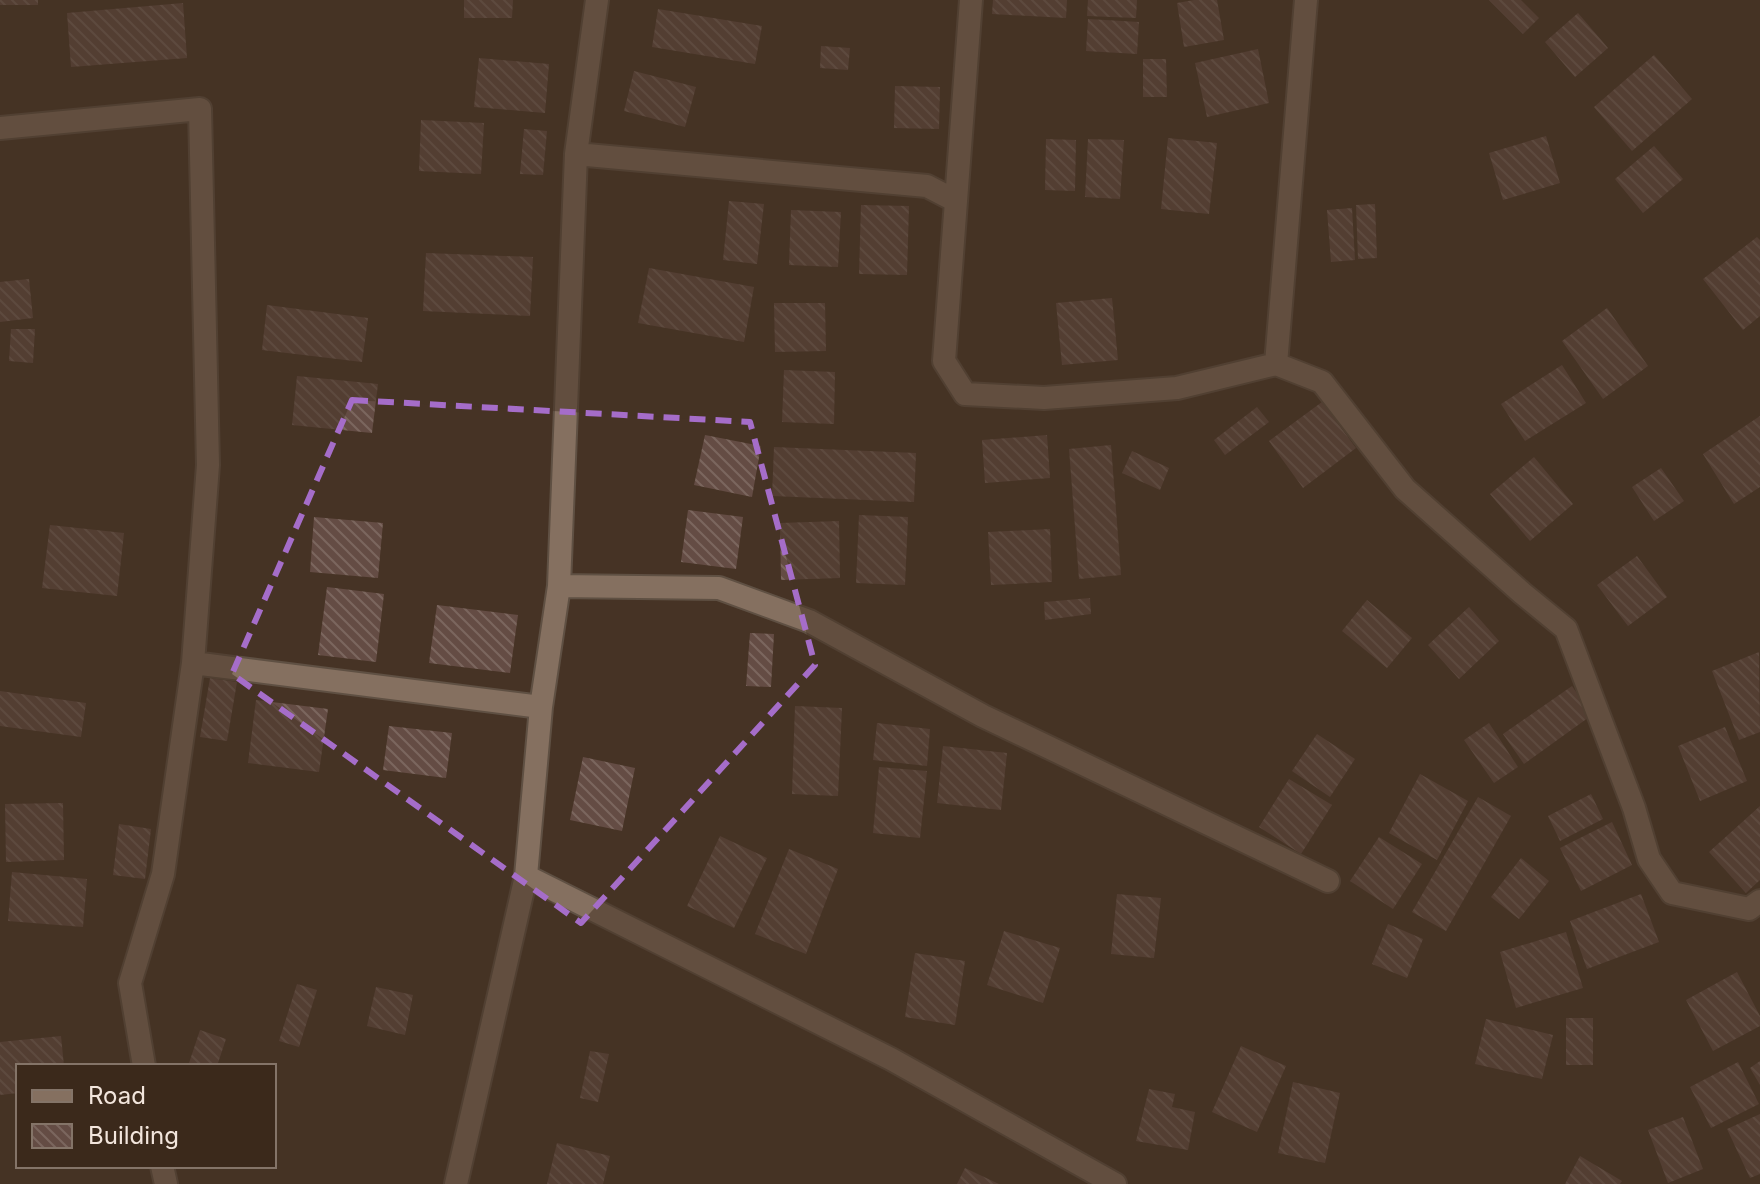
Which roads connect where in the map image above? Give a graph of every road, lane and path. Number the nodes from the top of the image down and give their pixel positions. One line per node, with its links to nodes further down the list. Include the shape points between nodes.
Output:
1 (597, 0): 5 (street)
2 (971, 0): 6 (street)
3 (1306, 0): 7 (street)
4 (0, 128): 9 (street, via 200,109 208,465)
5 (576, 154): 6 (street, via 927,186); 8 (street)
6 (956, 201): 7 (street, via 944,361 965,394 1044,398 1177,388)
7 (1276, 364): 13 (street, via 1322,382 1405,489 1566,629 1649,859 1672,893 1749,909)
8 (559, 586): 10 (street); 12 (street, via 719,588 809,621 983,716)
9 (193, 663): 10 (street); 14 (street, via 163,874 130,983)
10 (541, 707): 11 (street)
11 (526, 876): 15 (street); 16 (street, via 891,1059)
12 (1328, 881)
13 (1760, 901)
14 (144, 1064)
15 (456, 1184)
16 (1115, 1184)

